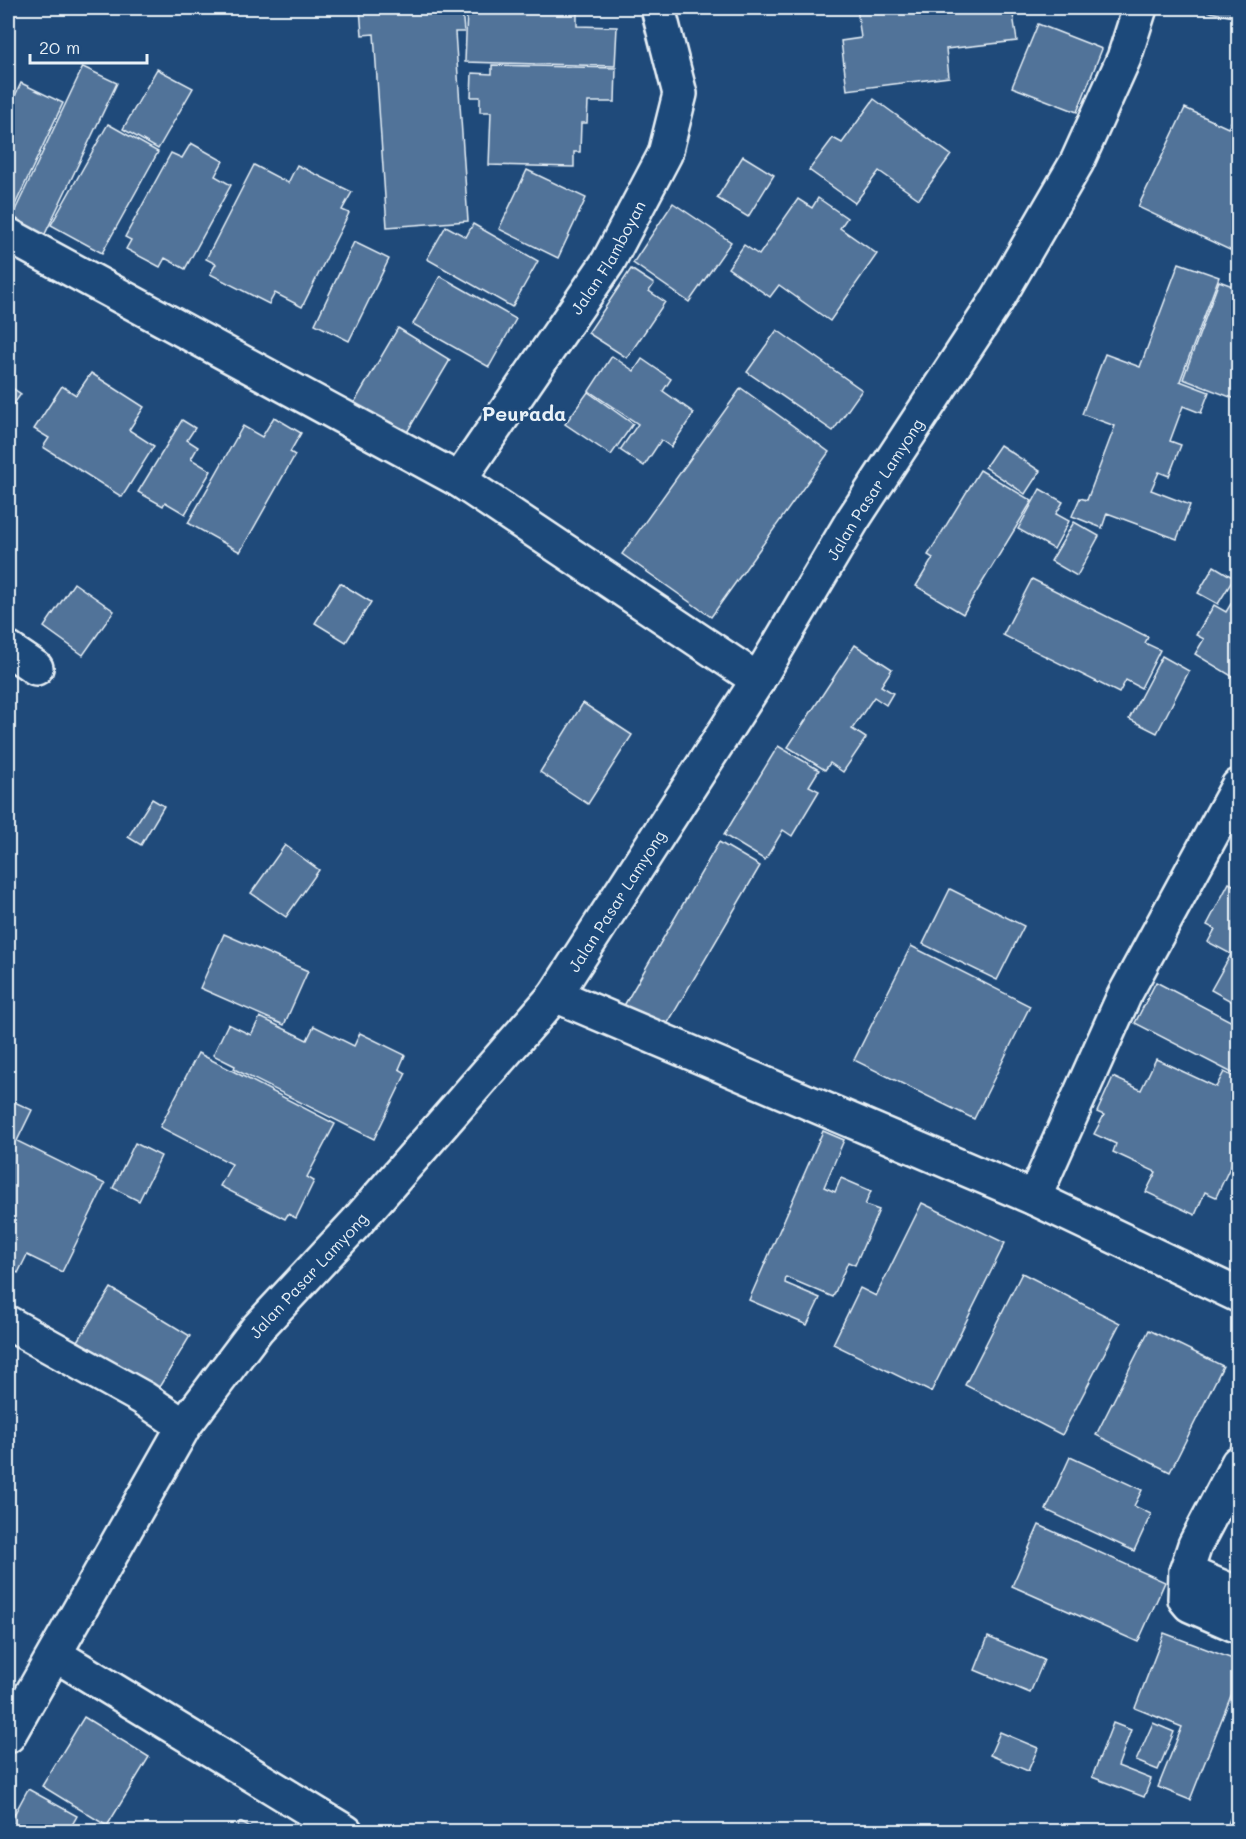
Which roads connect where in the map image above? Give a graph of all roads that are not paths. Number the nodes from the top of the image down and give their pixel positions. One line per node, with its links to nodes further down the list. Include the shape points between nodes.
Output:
1 (658, 8): 4 (street, Jalan Flamboyan, via 680,94 665,154 608,262)
2 (1140, 8): 7 (street, Jalan Pasar Lamyong, via 1124,58 1077,162 997,300 852,521)
3 (8, 235): 4 (street)
4 (459, 480): 7 (street)
5 (8, 649): 6 (street)
6 (36, 668)
7 (758, 680): 9 (street, Jalan Pasar Lamyong)
8 (1239, 786): 10 (street, via 1124,996)
9 (555, 995): 10 (street); 13 (street, Jalan Pasar Lamyong, via 355,1224 257,1329)
10 (1034, 1198): 11 (street)
11 (1239, 1295)
12 (8, 1323): 13 (street, via 143,1398)
13 (184, 1426): 18 (street, Jalan Pasar Lamyong)
14 (1239, 1463): 15 (street, via 1195,1545)
15 (1186, 1572): 16 (street); 17 (street, via 1185,1599 1190,1605)
16 (1239, 1594)
17 (1239, 1626)
18 (56, 1655): 19 (street, Jalan Pasar Lamyong); 20 (street)
19 (8, 1736)
20 (346, 1832)

